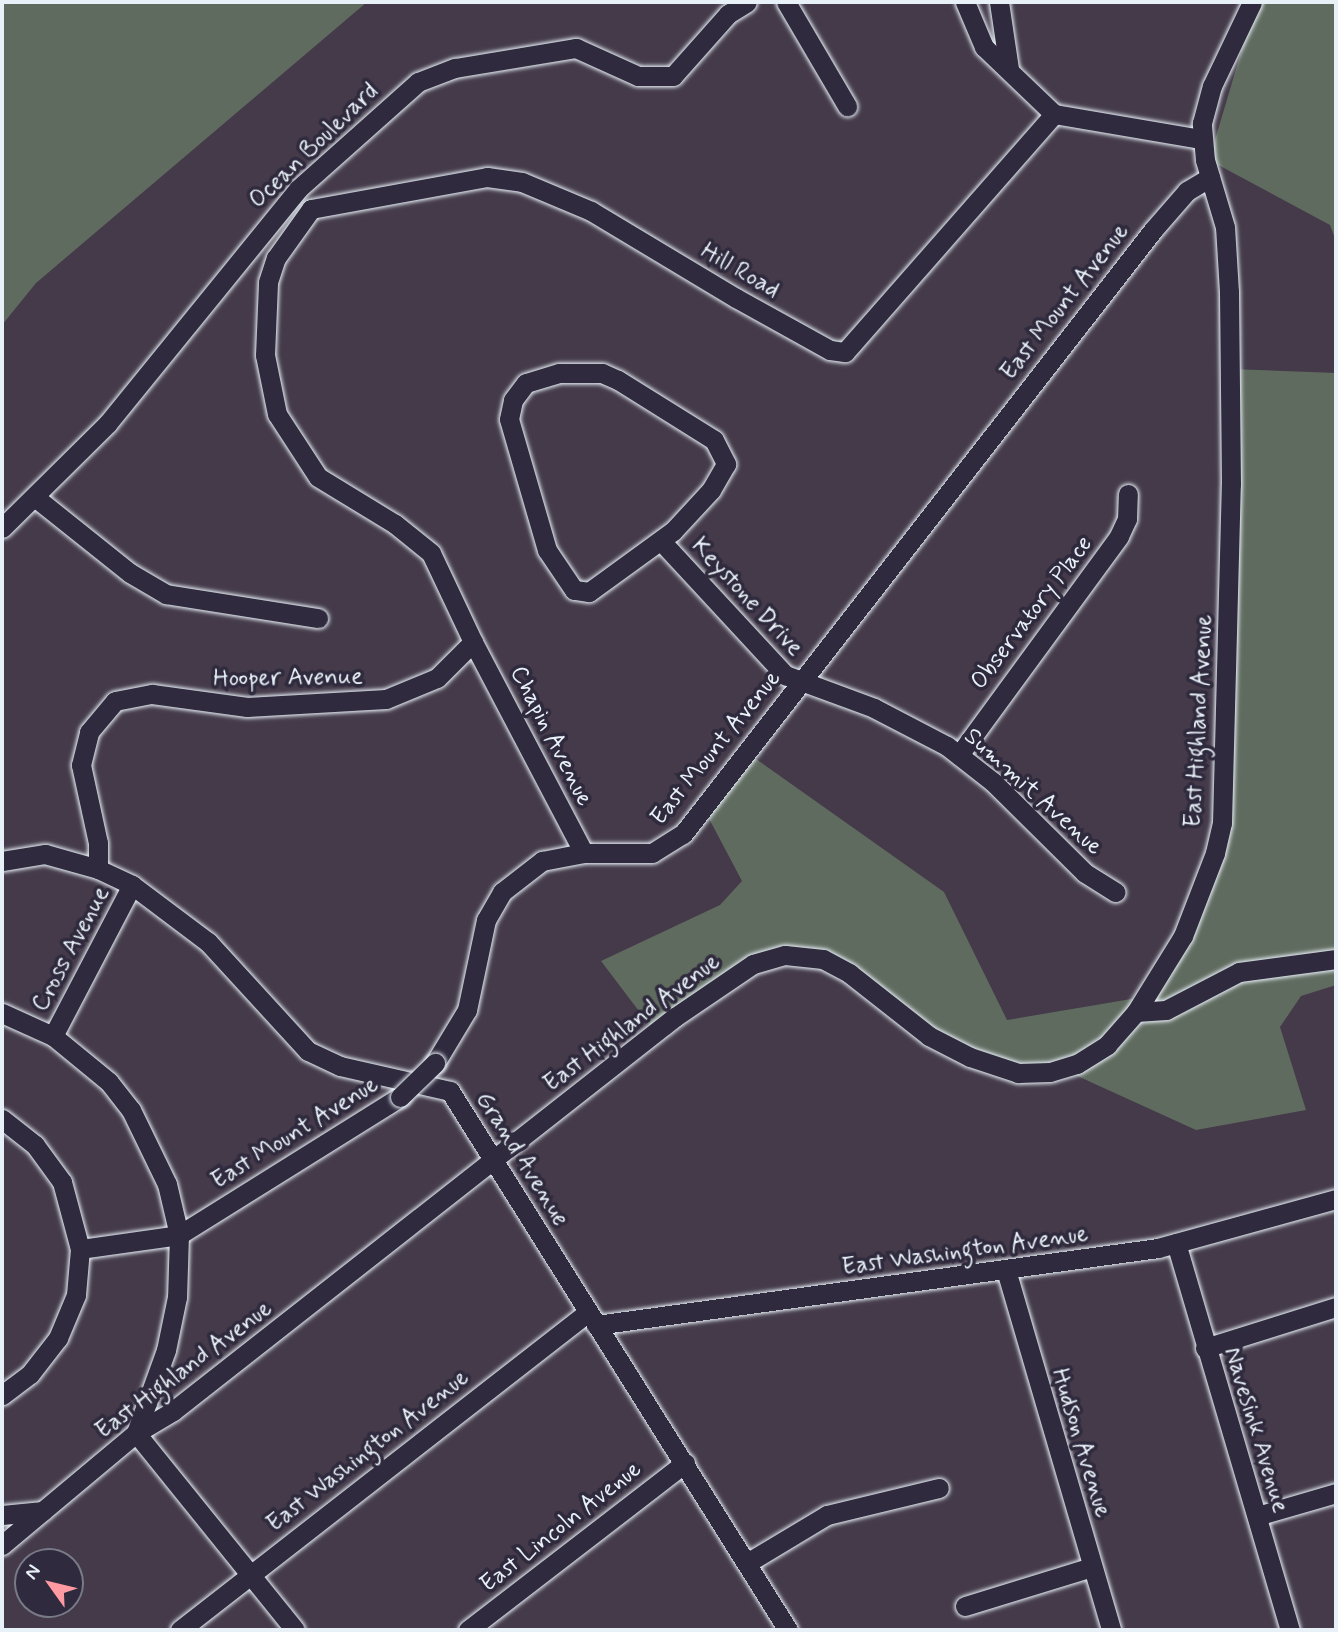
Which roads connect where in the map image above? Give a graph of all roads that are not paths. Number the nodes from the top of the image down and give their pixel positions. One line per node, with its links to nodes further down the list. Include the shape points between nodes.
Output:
1 (747, 2): 12 (street, Ocean Boulevard, via 728,14 673,76 638,76 589,51 566,48 455,68 418,82 298,189 108,423)
2 (786, 2): 7 (street)
3 (965, 2): 6 (street, via 984,47)
4 (999, 2): 6 (street)
5 (1252, 2): 9 (street, East Highland Avenue, via 1212,86)
6 (1009, 69): 8 (street)
7 (847, 106)
8 (1054, 114): 9 (street); 16 (street, Hill Road, via 845,352 830,350 736,298 592,211 514,180 460,181 311,209 276,258 268,282 265,355 277,414 311,469 331,488 395,524 431,553)
9 (1201, 139): 10 (street, East Highland Avenue)
10 (1210, 177): 17 (street, East Mount Avenue, via 1187,191 1153,230); 25 (street, East Highland Avenue, via 1225,227 1229,292 1231,484 1222,823 1183,936)
11 (1128, 495): 18 (street, Observatory Place, via 1126,519 1113,546)
12 (36, 498): 13 (street, Ocean Boulevard); 15 (street, via 130,573 166,594)
13 (2, 528)
14 (661, 541): 14 (street, Keystone Drive, via 724,474 720,447 602,373 559,373 526,383 513,400 511,429 547,550 563,579 574,590 598,589); 17 (street, Keystone Drive, via 779,668)
15 (318, 618)
16 (473, 642): 19 (street, Chapin Avenue); 21 (street, Hooper Avenue, via 437,678 386,699 247,707 152,694 115,701 89,732 81,765 98,843)
17 (801, 683): 18 (street, Summit Avenue, via 874,708); 19 (street, East Mount Avenue, via 676,841 652,853)
18 (959, 755): 23 (street, Summit Avenue, via 1034,820 1085,873)
19 (584, 853): 31 (street, East Mount Avenue, bridge, via 531,867 495,901 483,929 467,1010 435,1063 400,1097)
20 (2, 860): 21 (street, Grand Avenue, via 38,853)
21 (98, 869): 22 (street, Grand Avenue)
22 (132, 885): 27 (street, Cross Avenue); 29 (street, Grand Avenue, via 208,942 308,1051 340,1066 450,1091)
23 (1115, 892)
24 (1336, 959): 25 (street, via 1239,972 1166,1010)
25 (1136, 1012): 29 (street, East Highland Avenue, via 1107,1045 1077,1064 1050,1072 1018,1073 970,1057 929,1036 823,959 803,954 771,958 728,978 685,1009)
26 (2, 1013): 27 (street)
27 (53, 1036): 31 (street, via 109,1082 131,1110 159,1161)
28 (2, 1119): 33 (street, via 35,1145 62,1182)
29 (495, 1160): 36 (street, Grand Avenue); 39 (street, East Highland Avenue, via 173,1411)
30 (1336, 1199): 32 (street, East Washington Avenue)
31 (179, 1235): 33 (street, East Mount Avenue); 39 (street, via 171,1334)
32 (1175, 1243): 34 (street, East Washington Avenue); 37 (street, Navesink Avenue)
33 (80, 1249): 38 (street, via 76,1295 58,1338 30,1374)
34 (1006, 1270): 36 (street, East Washington Avenue); 48 (street, Hudson Avenue)
35 (1336, 1307): 37 (street)
36 (592, 1318): 40 (street, Grand Avenue); 49 (street, East Washington Avenue)
37 (1205, 1348): 45 (street, Navesink Avenue)
38 (2, 1395)
39 (136, 1433): 43 (street, East Highland Avenue); 49 (street)
40 (685, 1463): 47 (street, Grand Avenue); 53 (street, East Lincoln Avenue)
41 (939, 1488): 47 (street, via 827,1515)
42 (1336, 1493): 45 (street)
43 (43, 1511): 44 (street); 46 (street, East Highland Avenue)
44 (2, 1515)
45 (1256, 1516): 56 (street, Navesink Avenue)
46 (2, 1545)
47 (747, 1563): 54 (street, Grand Avenue)
48 (1093, 1567): 50 (street); 55 (street, Hudson Avenue)
49 (251, 1575): 51 (street, East Washington Avenue); 52 (street)
50 (965, 1606)
51 (180, 1630)
52 (295, 1630)
53 (468, 1630)
54 (788, 1630)
55 (1111, 1630)
56 (1290, 1630)

